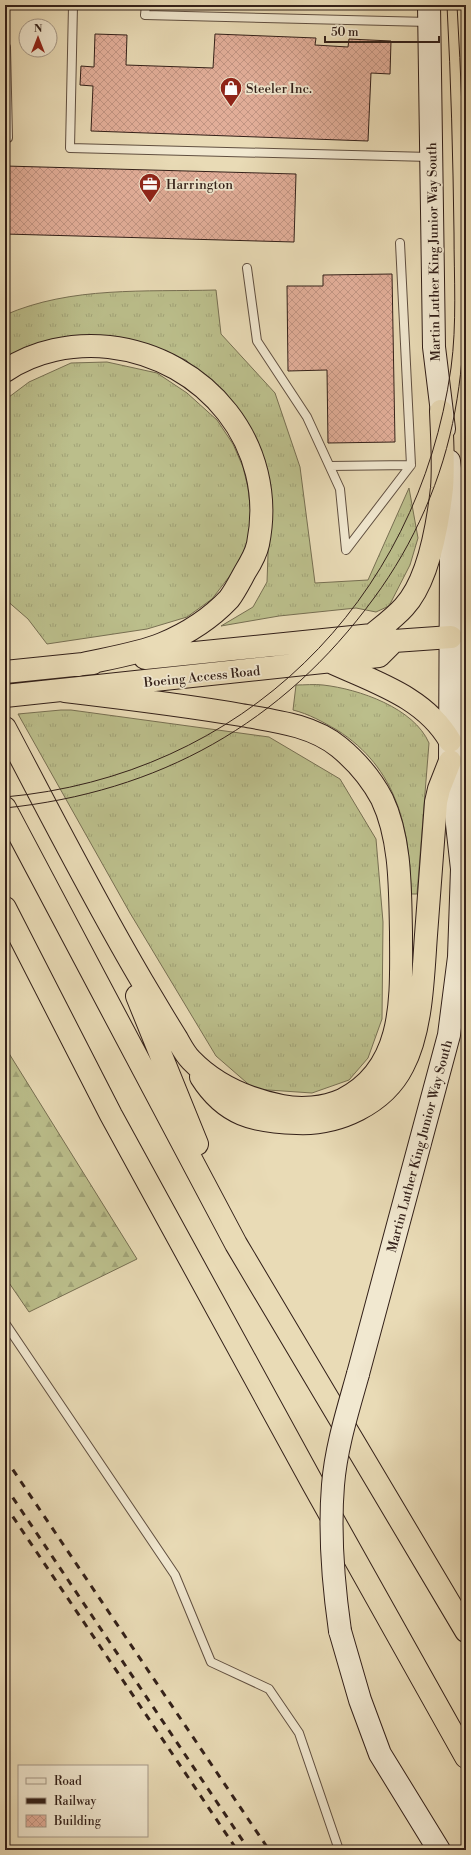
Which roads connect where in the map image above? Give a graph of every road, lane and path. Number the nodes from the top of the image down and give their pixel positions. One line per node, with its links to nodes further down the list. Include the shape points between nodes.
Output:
1 (73, 5): 6 (lane, via 70,148)
2 (146, 5): 3 (lane, via 145,15)
3 (429, 13): 6 (main road, Martin Luther King Junior Way South)
4 (5, 46): 5 (lane, via 8,138)
5 (5, 139)
6 (431, 157): 10 (main road, Martin Luther King Junior Way South, via 434,347)
7 (400, 243): 11 (lane)
8 (247, 268): 12 (lane, via 257,341 308,418)
9 (5, 371): 17 (highway, via 53,350 72,347 95,345 146,354 185,372 216,398 241,435 253,461 260,500 258,545 230,598 201,622 162,644)
10 (442, 411): 13 (highway, via 442,487 426,567 405,606); 14 (main road, Martin Luther King Junior Way South, via 453,492)
11 (411, 465): 12 (lane); 12 (lane, via 346,550 340,489)
12 (330, 466)
13 (372, 636): 15 (highway, Boeing Access Road); 17 (highway, Boeing Access Road)
14 (459, 637): 15 (highway, Boeing Access Road); 22 (main road, Martin Luther King Junior Way South)
15 (394, 641): 16 (highway, Boeing Access Road, via 379,656)
16 (331, 662): 19 (highway, Boeing Access Road); 22 (highway, via 405,696 423,708 437,721)
17 (78, 665): 18 (highway, Boeing Access Road)
18 (5, 672)
19 (56, 692): 20 (highway, Boeing Access Road); 26 (highway, via 187,705 308,729 338,746 354,761 373,785 388,813 394,834 397,861 401,995 400,1011 391,1046 373,1078 357,1092 333,1104 290,1108 243,1096 211,1078)
20 (5, 696)
21 (8, 732): 25 (highway)
22 (450, 751): 26 (highway, via 436,802 423,985 418,1017 410,1051 392,1083 355,1112 332,1120 307,1124 284,1123 260,1120 235,1111 219,1101); 35 (main road, Martin Luther King Junior Way South, bridge, via 462,869 459,957 449,1035 341,1435 333,1484 331,1534 333,1580 340,1631 360,1700 380,1754)
23 (5, 808): 27 (highway)
24 (5, 908): 32 (highway, via 119,1129 313,1484)
25 (103, 915): 26 (highway); 27 (highway, via 157,1043)
26 (188, 1058)
27 (236, 1244): 29 (highway)
28 (5, 1323): 34 (lane, via 174,1576 211,1662 269,1689 299,1733)
29 (321, 1388): 30 (highway); 31 (highway)
30 (466, 1606)
31 (466, 1631)
32 (461, 1745): 33 (highway)
33 (466, 1757)
34 (339, 1850)
35 (439, 1850)

